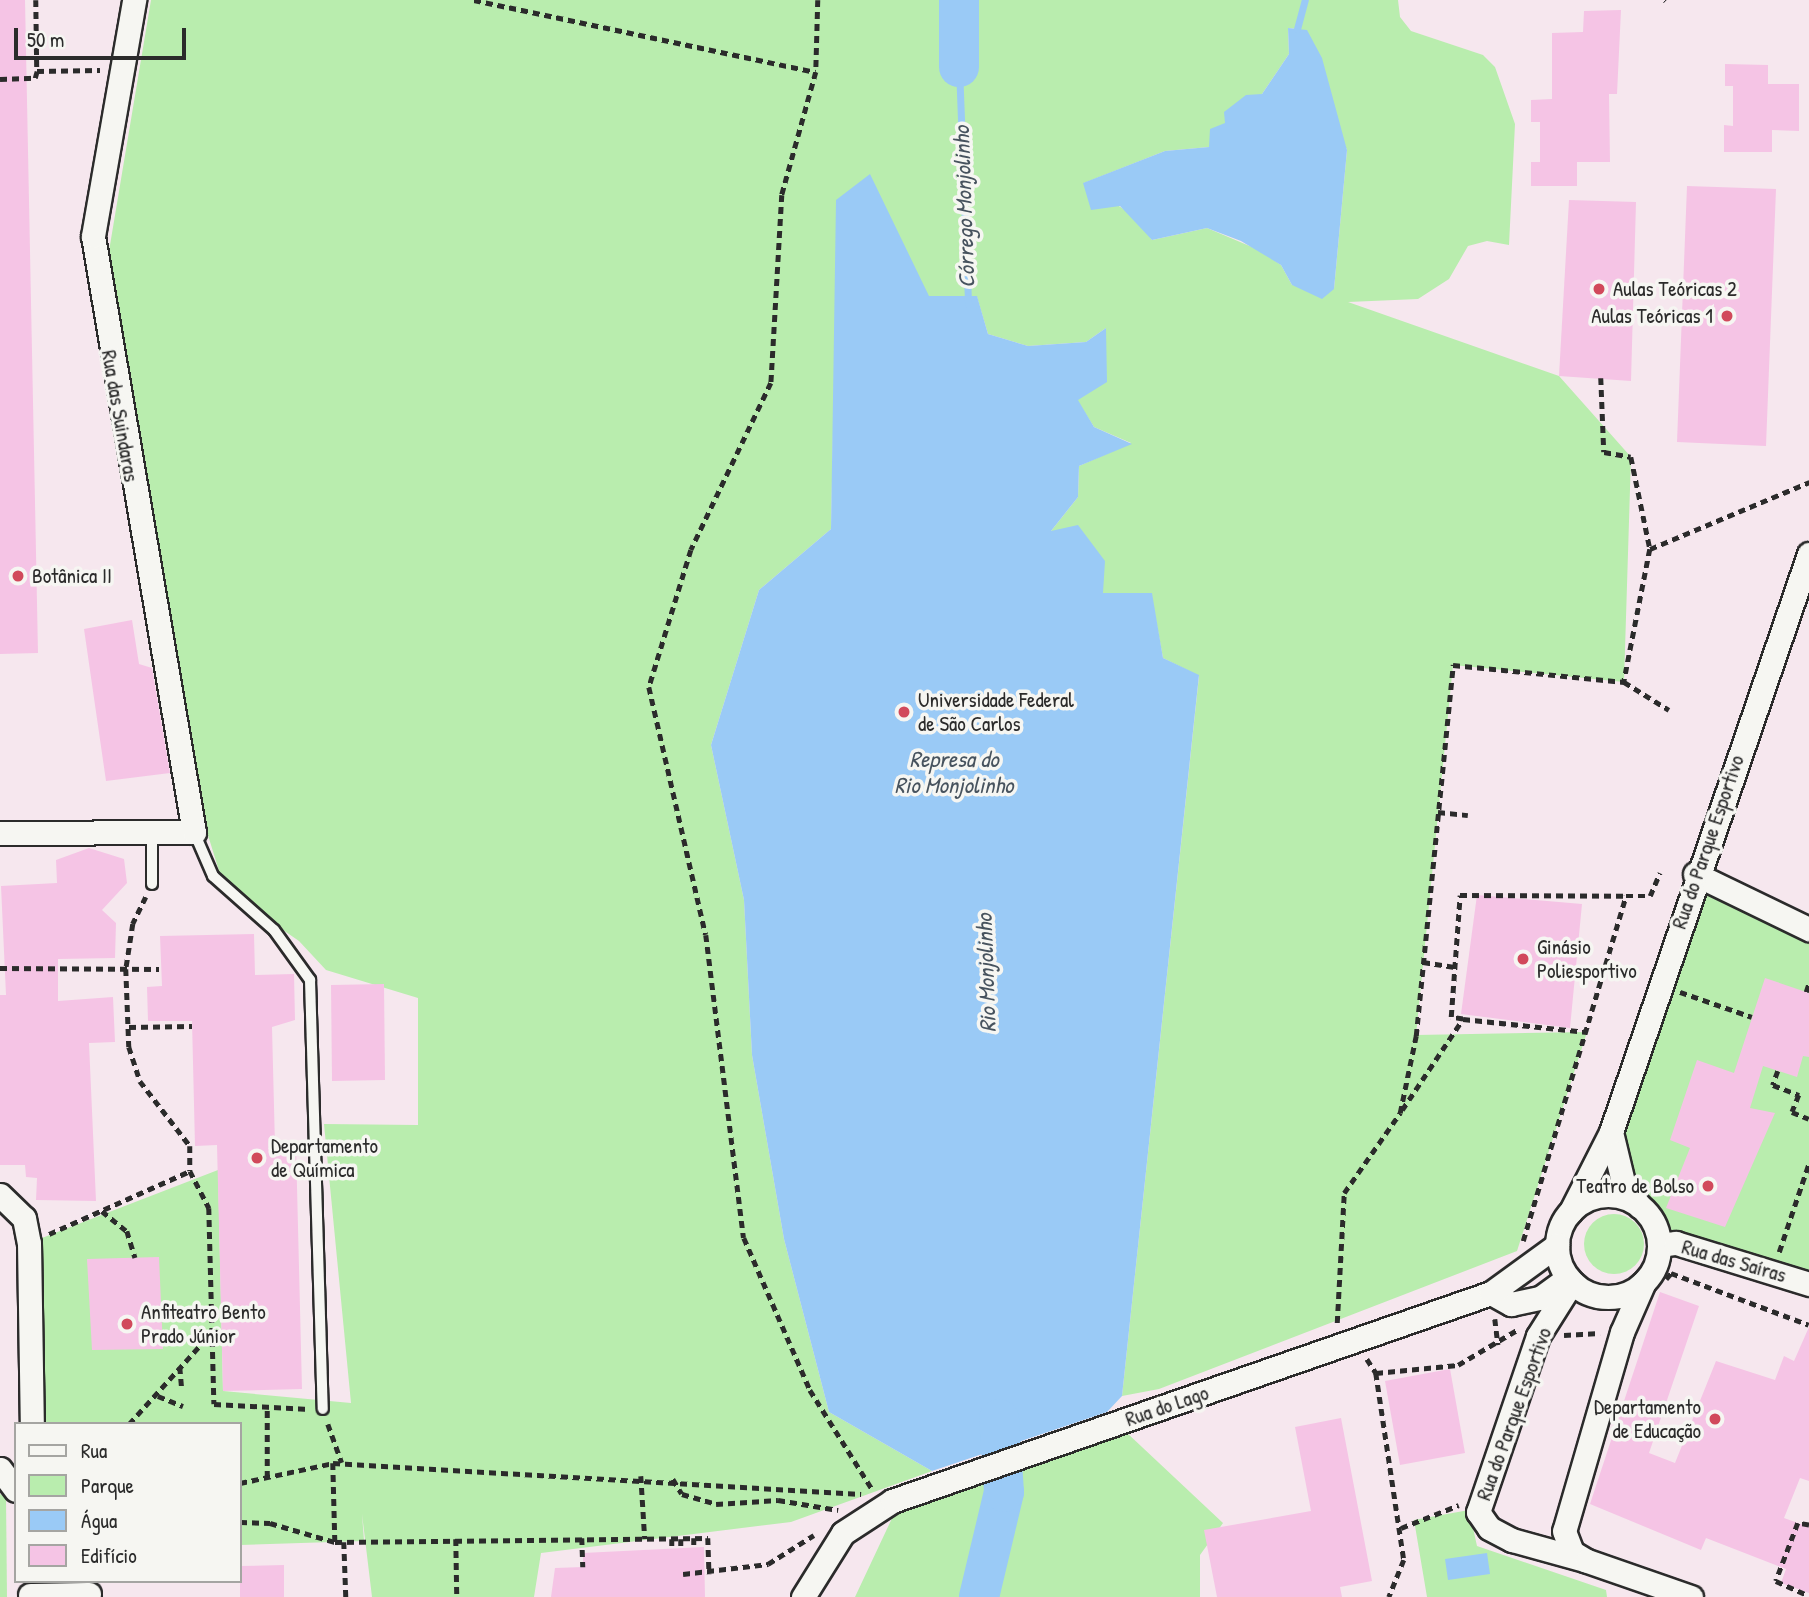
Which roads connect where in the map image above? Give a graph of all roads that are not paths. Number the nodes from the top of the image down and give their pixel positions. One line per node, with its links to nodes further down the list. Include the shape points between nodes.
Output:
1 (134, 0): 3 (street, Rua das Suindaras, via 98,184 97,278)
2 (1809, 554): 6 (street, Rua do Parque Esportivo)
3 (194, 832): 5 (street); 19 (lane, via 213,876 282,939 310,980)
4 (0, 833): 5 (street)
5 (152, 836): 7 (lane)
6 (1695, 874): 8 (street); 9 (street, Rua do Parque Esportivo)
7 (152, 884)
8 (1809, 929)
9 (1611, 1132): 11 (street, via 1623,1182); 12 (street, Rua do Parque Esportivo)
10 (0, 1195): 20 (street, via 24,1219 29,1243)
11 (1639, 1206): 12 (street, via 1597,1196); 14 (street)
12 (1571, 1211): 13 (street)
13 (1557, 1245): 15 (street); 18 (street, Rua do Lago, via 1519,1267)
14 (1659, 1245): 16 (street); 17 (street, Rua das Saíras, via 1676,1243)
15 (1569, 1280): 16 (street, via 1608,1297); 18 (street, via 1540,1298 1511,1304); 21 (street, Rua do Parque Esportivo, via 1538,1336 1478,1512 1489,1528)
16 (1644, 1282): 21 (street, via 1622,1332 1567,1517 1572,1552)
17 (1809, 1284)
18 (1492, 1293): 24 (street, Rua do Lago, via 892,1501 843,1533)
19 (323, 1409)
20 (32, 1422)
21 (1587, 1561): 25 (street)
22 (30, 1591): 23 (street)
23 (88, 1591)
24 (803, 1597)
25 (1691, 1597)

